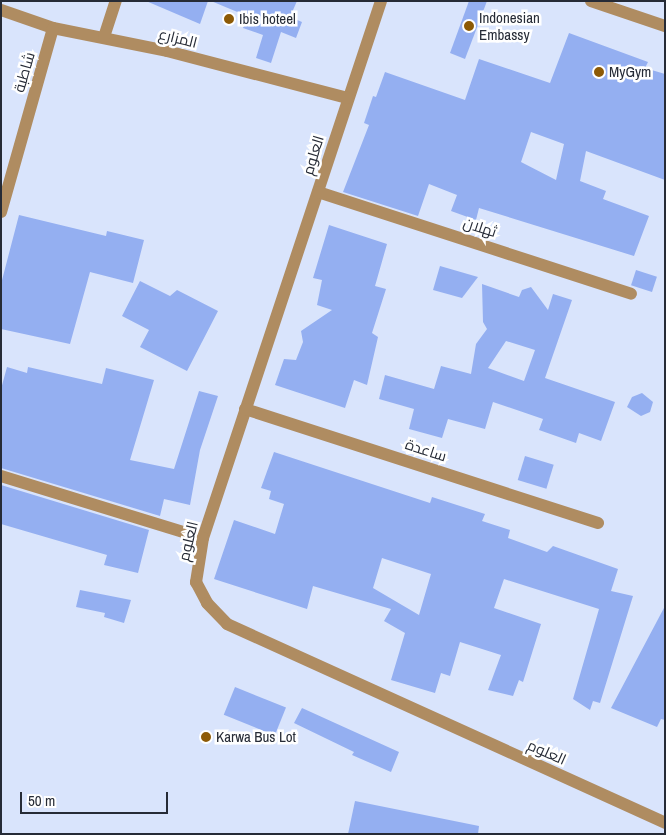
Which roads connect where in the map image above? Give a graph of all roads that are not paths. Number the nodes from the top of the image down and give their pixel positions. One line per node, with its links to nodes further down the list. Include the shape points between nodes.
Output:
1 (116, 1): 9 (street)
2 (381, 1): 6 (street, العلوم)
3 (386, 1): 6 (street)
4 (591, 1): 7 (street)
5 (1, 10): 8 (street, المزارع)
6 (376, 14): 10 (street, العلوم)
7 (665, 26)
8 (54, 28): 9 (street, المزارع); 12 (street, شاطبة)
9 (104, 37): 10 (street, المزارع)
10 (347, 98): 11 (street, العلوم)
11 (318, 192): 13 (street, ثهلان); 14 (street, العلوم)
12 (1, 212)
13 (631, 294)
14 (245, 409): 16 (street, ساعدة); 17 (street, العلوم)
15 (1, 476): 17 (street)
16 (598, 523)
17 (203, 538): 18 (street, العلوم, via 196,582 207,603 227,624)
18 (665, 823)

